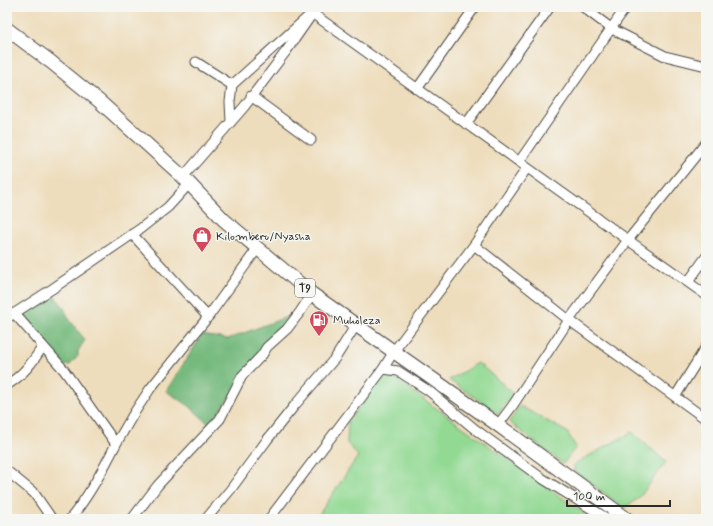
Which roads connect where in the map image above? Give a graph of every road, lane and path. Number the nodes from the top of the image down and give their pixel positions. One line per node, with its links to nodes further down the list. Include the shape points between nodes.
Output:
1 (475, 7): 11 (street)
2 (550, 7): 14 (street)
3 (584, 7): 7 (street)
4 (626, 7): 7 (street)
5 (314, 10): 10 (street); 11 (street); 12 (street)
6 (7, 29): 19 (highway, T9, via 99,101)
7 (612, 29): 9 (street, via 665,56); 17 (street)
8 (196, 62): 10 (street)
9 (706, 66)
10 (232, 84): 13 (street)
11 (417, 88): 14 (street)
12 (251, 96): 13 (street); 15 (street)
13 (232, 122): 19 (street)
14 (466, 124): 17 (street)
15 (311, 140)
16 (706, 143): 21 (street)
17 (519, 162): 18 (street)
18 (528, 168): 21 (street); 22 (street)
19 (186, 180): 20 (street, via 168,207); 23 (highway, T9, via 224,220)
20 (132, 234): 28 (street); 29 (street)
21 (628, 240): 25 (street); 30 (street)
22 (474, 245): 30 (street); 34 (street)
23 (257, 249): 26 (highway, T9); 29 (street)
24 (706, 257): 25 (street)
25 (688, 282): 27 (street)
26 (312, 294): 31 (highway, T9); 44 (street, via 287,329 242,376 220,419 158,485)
27 (706, 295)
28 (10, 316): 32 (street)
29 (208, 317): 40 (street, via 150,389)
30 (569, 320): 37 (street); 39 (street)
31 (356, 324): 34 (highway, T9); 45 (street, via 336,357 290,410)
32 (43, 346): 36 (street, via 32,363 17,379); 40 (street, via 64,370)
33 (706, 347): 37 (street)
34 (394, 350): 35 (street); 39 (highway, T9)
35 (383, 369): 46 (street); 47 (street, via 398,371 429,391 476,430 540,477)
36 (7, 385)
37 (675, 397): 38 (street)
38 (706, 419)
39 (498, 425): 48 (highway, T9)
40 (116, 444): 43 (street, via 96,482)
41 (7, 471): 42 (street, via 34,493)
42 (52, 519)
43 (70, 519)
44 (132, 519)
45 (206, 519)
46 (269, 519)
47 (608, 519)
48 (627, 519)

